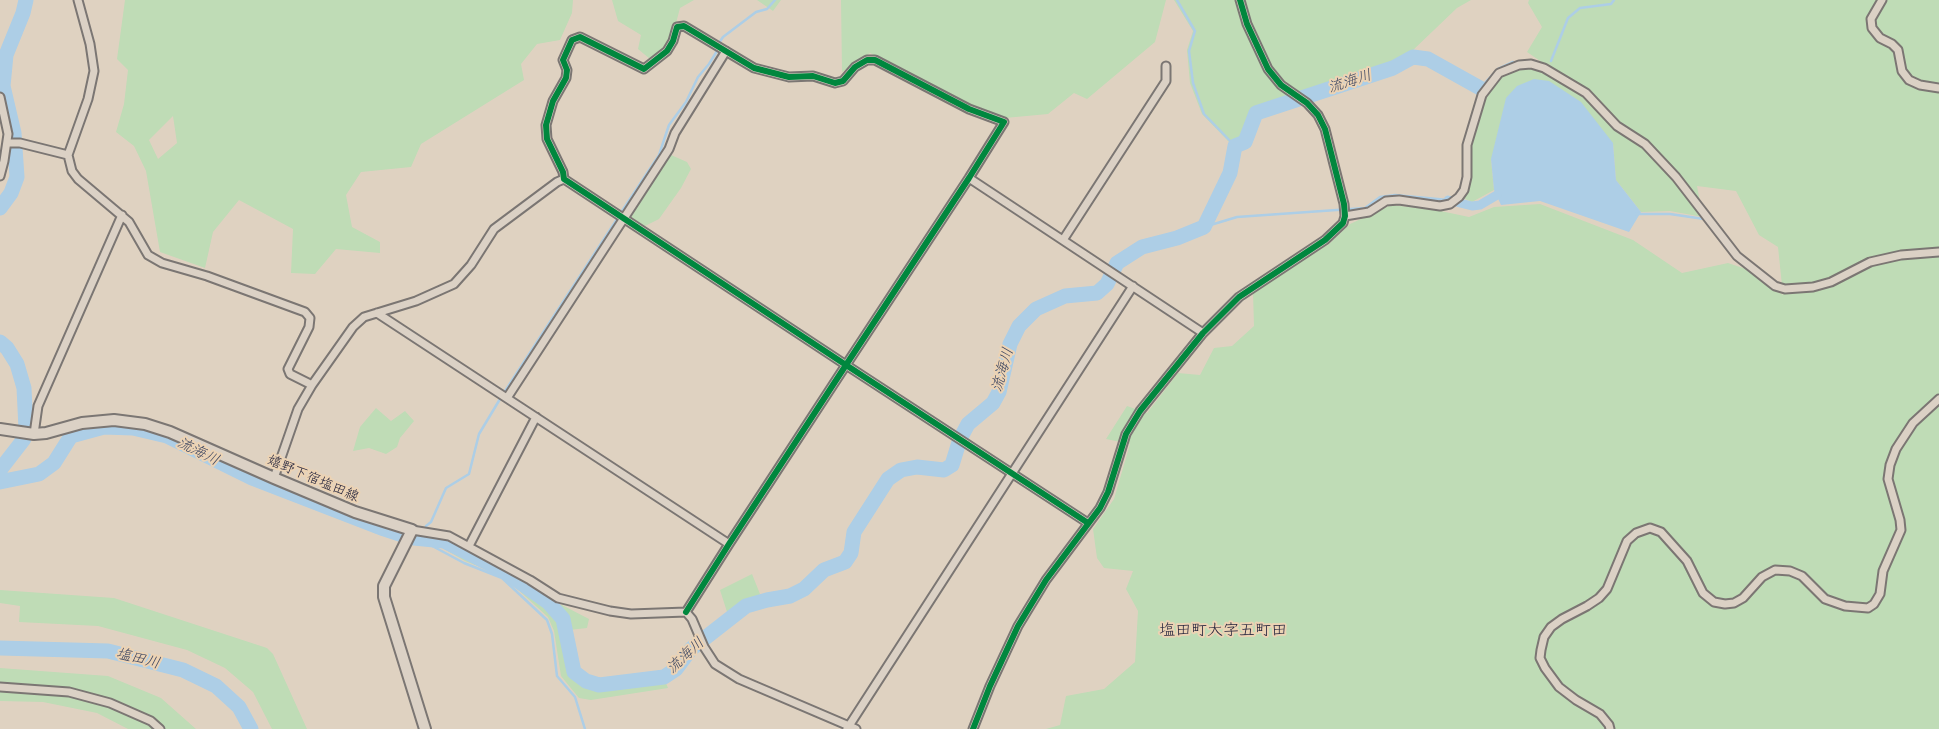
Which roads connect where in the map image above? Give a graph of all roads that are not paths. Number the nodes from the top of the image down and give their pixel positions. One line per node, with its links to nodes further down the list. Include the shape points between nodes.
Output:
1 (78, 0): 9 (street, via 94,71 88,99)
2 (1240, 0): 14 (street, via 1246,24 1268,69 1281,84 1307,103 1325,129)
3 (1882, 0): 6 (street, via 1871,19 1872,28 1898,50 1902,72 1909,80)
4 (726, 51): 11 (street, via 754,68 789,77 813,76 835,83 843,81 855,67 867,60 875,60 968,109 1004,122); 12 (street, via 684,26 678,27 667,51 644,69 580,37 572,40 563,60 566,78 553,101 546,125 547,139); 15 (street, via 675,133 669,150)
5 (1166, 66): 16 (street, via 1166,81)
6 (1939, 88)
7 (0, 97): 8 (street)
8 (8, 143): 9 (street); 10 (street)
9 (68, 155): 13 (street, via 78,179)
10 (0, 176)
11 (969, 178): 16 (street); 21 (street)
12 (564, 179): 15 (street); 19 (street, via 494,229 471,265 454,284 416,301)
13 (122, 215): 22 (street, via 148,255 162,263 305,312 310,318 309,327 288,369 290,374); 27 (street, via 38,406)
14 (1345, 216): 17 (street, via 1369,212 1386,202 1399,200 1440,206 1459,197 1467,177 1467,145 1482,95 1499,73 1531,64 1544,68 1586,93 1617,126 1645,144 1737,256 1775,286 1813,288 1870,262); 20 (street, via 1343,223 1325,240 1239,297)
15 (624, 219): 21 (street); 23 (street)
16 (1063, 240): 18 (street)
17 (1939, 252)
18 (1133, 286): 20 (street); 28 (street)
19 (377, 313): 22 (street, via 364,317 353,327); 23 (street)
20 (1204, 333): 30 (street, via 1140,411 1126,434 1108,492)
21 (846, 365): 28 (street); 32 (street)
22 (312, 386): 29 (street, via 298,409)
23 (506, 398): 25 (street)
24 (1939, 398): 41 (street, via 1913,423 1890,465 1888,479 1901,530 1883,571 1880,594 1868,608 1824,599 1802,576 1775,570 1762,577 1734,603 1714,602 1703,592 1687,561 1661,532 1650,528 1636,533 1627,541 1607,589 1599,598 1551,627 1544,636 1540,658 1559,687 1600,714)
25 (536, 417): 32 (street); 33 (street)
26 (0, 429): 27 (main road, 嬉野下宿塩田線)
27 (34, 434): 29 (main road, 嬉野下宿塩田線, via 82,423 114,420 145,424)
28 (1012, 473): 30 (street); 36 (street)
29 (274, 478): 31 (main road, 嬉野下宿塩田線, via 355,512)
30 (1088, 523): 40 (street, via 1046,580 1018,626)
31 (412, 530): 33 (street, via 449,536); 38 (main road, via 384,586 384,597)
32 (729, 544): 34 (street)
33 (469, 546): 34 (street, via 558,598 631,614)
34 (686, 612): 36 (street, via 715,664 739,679)
35 (0, 687): 37 (street, via 69,692 110,703)
36 (848, 727): 39 (street)
37 (160, 729)
38 (425, 729)
39 (856, 729)
40 (973, 729)
41 (1610, 729)

